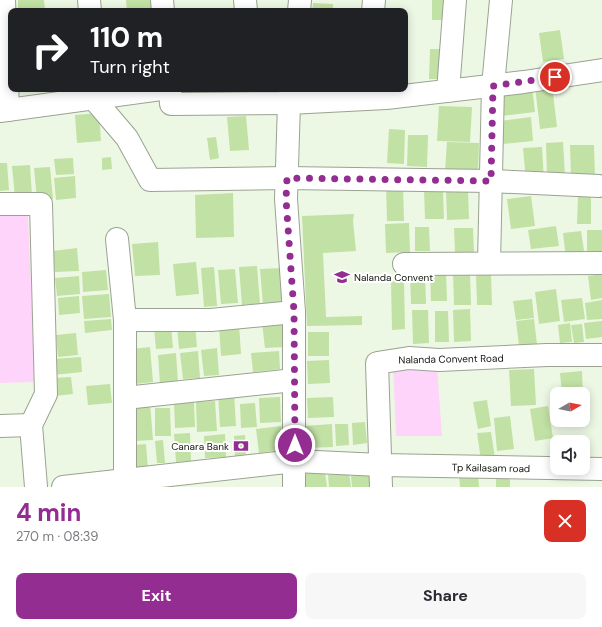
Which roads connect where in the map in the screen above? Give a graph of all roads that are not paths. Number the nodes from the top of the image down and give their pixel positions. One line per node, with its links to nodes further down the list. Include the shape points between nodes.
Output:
1 (4, 0): 13 (street)
2 (455, 0): 6 (street)
3 (501, 0): 5 (street)
4 (602, 70): 5 (street)
5 (493, 86): 6 (street); 15 (street)
6 (448, 91): 10 (street, via 386,98)
7 (120, 92): 9 (street)
8 (170, 92): 11 (street, via 171,104)
9 (93, 94): 13 (street); 14 (street, via 127,138 150,180)
10 (370, 94): 12 (street)
11 (248, 96): 12 (street)
12 (290, 96): 14 (street)
13 (4, 110)
14 (287, 178): 15 (street); 22 (street, via 286,199)
15 (491, 181): 16 (street); 19 (street)
16 (599, 186)
17 (0, 204): 27 (street, via 40,204 46,394)
18 (117, 239): 23 (street)
19 (489, 263): 20 (street); 21 (street)
20 (602, 263)
21 (404, 264)
22 (294, 312): 23 (street, via 211,320); 25 (street)
23 (125, 320): 26 (street)
24 (602, 355): 30 (street, Nalanda Convent Road, via 439,360 409,358 377,363)
25 (294, 380): 26 (street); 29 (street)
26 (125, 398): 32 (street)
27 (31, 425): 28 (street); 33 (street)
28 (0, 426)
29 (294, 461): 30 (street, Tp Kailasam road); 32 (street, Tp Kailasam road); 35 (street)
30 (380, 465): 31 (street, Tp Kailasam road); 36 (street, Nalanda Convent Road)
31 (602, 469)
32 (125, 480): 34 (street, Tp Kailasam road)
33 (36, 487)
34 (63, 487)
35 (294, 487)
36 (381, 487)

